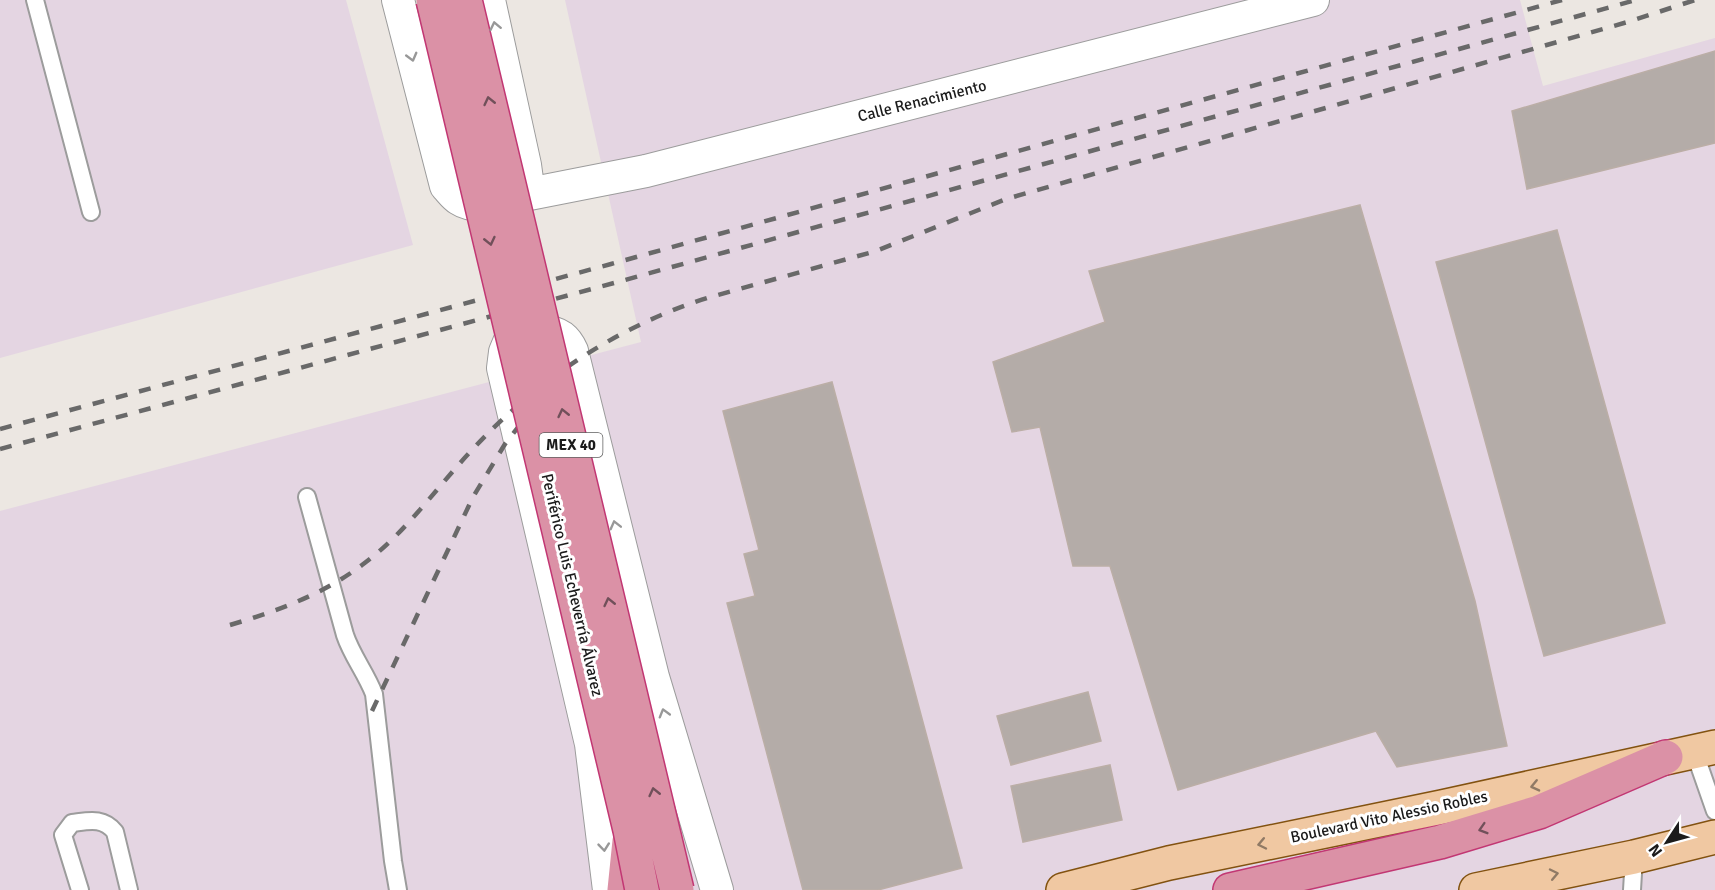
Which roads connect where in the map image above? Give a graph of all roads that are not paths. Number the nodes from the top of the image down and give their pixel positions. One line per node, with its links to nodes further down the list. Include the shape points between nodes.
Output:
1 (35, 0): 9 (lane)
2 (398, 0): 8 (street, Calle Renacimiento, one-way to 8, via 446,186 459,199 487,204)
3 (433, 0): 14 (highway, Periférico Luis Echeverría Álvarez / MEX 40, one-way to 14, bridge)
4 (465, 0): 13 (highway, Periférico Luis Echeverría Álvarez / MEX 40, one-way to 4, bridge)
5 (489, 0): 8 (street, one-way to 5)
6 (1313, 0): 7 (street, Calle Renacimiento)
7 (1259, 7): 8 (street, Calle Renacimiento, via 646,171)
8 (527, 180)
9 (91, 212)
10 (307, 496): 19 (lane, via 350,651 374,694)
11 (1692, 752): 12 (lane); 26 (main road, Boulevard Vito Alessio Robles, one-way to 26, via 1169,863); 27 (highway, one-way to 27, via 1539,812 1440,842)
12 (1715, 811)
13 (662, 826): 23 (highway, Periférico Luis Echeverría Álvarez / MEX 40, bridge); 24 (highway, bridge)
14 (630, 830): 21 (highway, bridge); 22 (highway, Periférico Luis Echeverría Álvarez / MEX 40, bridge)
15 (1715, 837): 16 (main road)
16 (1635, 857): 28 (main road, one-way to 16); 29 (lane)
17 (80, 890): 18 (lane, via 63,835 72,823 99,820 115,832)
18 (129, 890)
19 (398, 890)
20 (609, 890): 25 (street, one-way to 20, via 653,677 572,351 568,341 559,335 531,332 510,340 503,368 591,744)
21 (624, 890)
22 (642, 890)
23 (677, 890)
24 (691, 890)
25 (717, 890)
26 (1063, 890)
27 (1230, 890)
28 (1476, 890)
29 (1632, 890)

